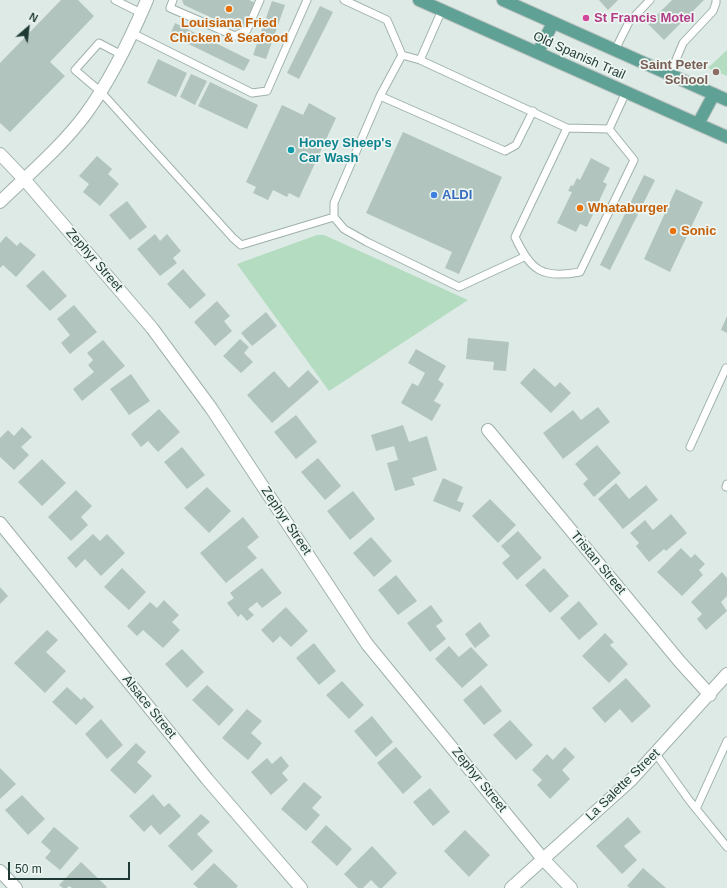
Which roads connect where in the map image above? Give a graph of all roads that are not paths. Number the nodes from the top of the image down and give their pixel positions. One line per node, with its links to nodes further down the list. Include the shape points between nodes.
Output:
1 (115, 0): 12 (lane)
2 (147, 0): 12 (street)
3 (173, 0): 4 (lane, via 170,8 235,36 247,30)
4 (260, 0)
5 (305, 0): 14 (lane, via 266,92 252,93)
6 (344, 0): 18 (lane, via 387,20)
7 (419, 0): 11 (main road, Old Spanish Trail)
8 (503, 0): 13 (main road, Old Spanish Trail)
9 (650, 0): 15 (lane, via 629,22)
10 (716, 0): 20 (lane, via 713,11 683,43)
11 (444, 5): 16 (main road, Old Spanish Trail); 19 (lane)
12 (141, 13): 14 (street)
13 (553, 23): 15 (main road, Old Spanish Trail); 16 (main road)
14 (132, 33): 17 (street)
15 (615, 50): 20 (main road, Old Spanish Trail)
16 (538, 52): 22 (main road, Old Spanish Trail)
17 (122, 55): 21 (street); 21 (lane, via 99,43 75,70)
18 (402, 56): 19 (lane); 24 (lane)
19 (420, 60): 26 (lane)
20 (670, 74): 23 (main road, Old Spanish Trail)
21 (101, 92): 32 (street, via 65,138); 34 (lane, via 241,245)
22 (626, 92): 27 (main road, Old Spanish Trail); 29 (lane)
23 (714, 94): 25 (main road, Old Spanish Trail); 27 (main road)
24 (380, 96): 26 (lane, via 505,151 516,145); 34 (lane, via 334,203)
25 (727, 100)
26 (532, 112): 28 (lane)
27 (698, 124): 30 (main road, Old Spanish Trail)
28 (567, 128): 29 (lane); 35 (lane, via 515,237)
29 (608, 129): 35 (lane, via 634,160 580,272 561,275 543,273)
30 (727, 137)
31 (0, 154): 32 (street, Zephyr Street)
32 (24, 179): 33 (street); 46 (street, Zephyr Street, via 152,328 211,408 367,644)
33 (0, 202)
34 (334, 217): 35 (lane, via 344,229 367,242 460,287)
35 (524, 257)
36 (727, 369): 38 (lane)
37 (488, 430): 41 (street, Tristan Street)
38 (690, 447)
39 (0, 523): 49 (street, Alsace Street, via 207,779)
40 (727, 674): 41 (street, La Salette Street)
41 (710, 695): 43 (street, La Salette Street)
42 (727, 741): 44 (lane)
43 (656, 754): 44 (lane); 46 (street, La Salette Street)
44 (696, 809): 45 (lane)
45 (727, 847)
46 (544, 859): 50 (street, La Salette Street); 51 (street, Zephyr Street)
47 (0, 871): 48 (street)
48 (16, 888)
49 (301, 888)
50 (511, 888)
51 (571, 888)

